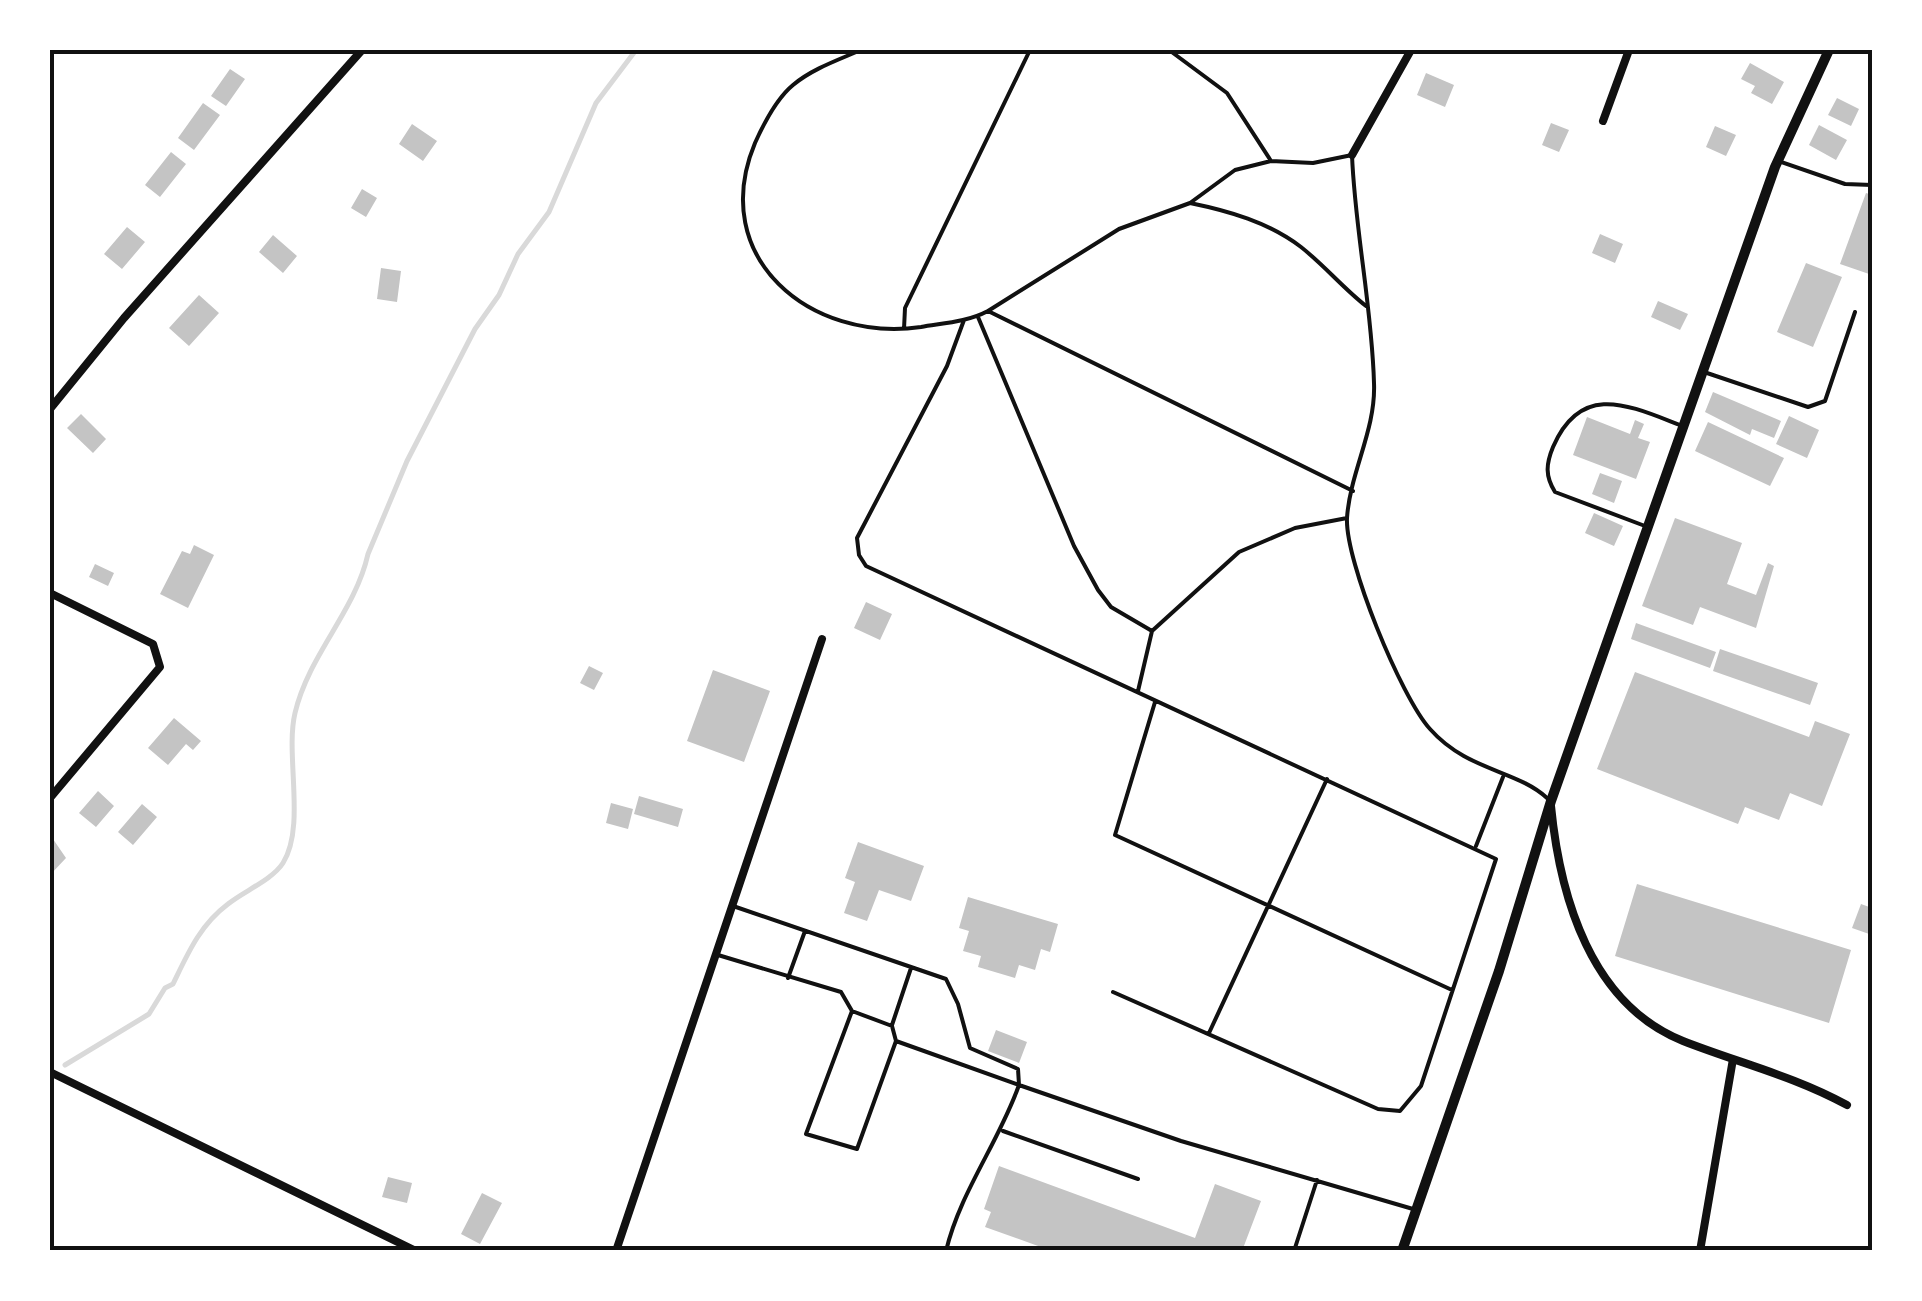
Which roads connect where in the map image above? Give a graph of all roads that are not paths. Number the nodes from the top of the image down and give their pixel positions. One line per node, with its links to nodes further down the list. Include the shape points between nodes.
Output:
1 (362, 50): 21 (street)
2 (861, 50): 19 (lane, via 806,75 777,103 751,155 744,214 768,271 800,304 871,331)
3 (1030, 50): 19 (lane, via 905,308)
4 (1169, 50): 10 (lane, via 1227,93)
5 (1411, 50): 9 (street)
6 (1629, 50): 8 (street)
7 (1829, 50): 11 (street)
8 (1603, 121)
9 (1352, 155): 10 (lane, via 1313,163); 14 (lane)
10 (1271, 160): 13 (lane, via 1226,174)
11 (1778, 161): 12 (lane, via 1845,184); 20 (street)
12 (1872, 185)
13 (1190, 202): 14 (lane, via 1277,232); 15 (lane, via 1118,229)
14 (1366, 306): 23 (lane, via 1374,398)
15 (988, 312): 17 (lane); 23 (lane)
16 (1856, 312): 20 (lane, via 1825,401 1808,407)
17 (978, 316): 18 (lane); 27 (lane, via 1098,590)
18 (964, 320): 19 (lane); 29 (lane, via 948,366 857,538 859,555 890,579)
19 (904, 329)
20 (1704, 372): 22 (street)
21 (50, 409)
22 (1685, 426): 25 (street); 25 (lane, via 1610,403 1586,406 1562,429 1548,460 1555,492)
23 (1353, 491): 24 (lane)
24 (1347, 518): 27 (lane, via 1254,542); 31 (lane, via 1373,613 1419,715 1460,756)
25 (1650, 528): 34 (street)
26 (50, 593): 33 (street, via 153,644 160,666)
27 (1152, 630): 29 (lane)
28 (822, 639): 37 (street)
29 (1138, 691): 30 (lane)
30 (1155, 700): 32 (lane); 36 (lane, via 1115,835)
31 (1503, 776): 34 (lane); 35 (lane)
32 (1327, 779): 35 (lane); 36 (lane)
33 (50, 798)
34 (1550, 802): 48 (street, via 1563,878 1600,975 1656,1028); 55 (street)
35 (1476, 846): 42 (lane, via 1491,853 1496,866)
36 (1267, 904): 42 (lane); 46 (lane)
37 (733, 906): 38 (lane); 39 (street)
38 (805, 931): 40 (lane); 41 (lane)
39 (718, 955): 41 (lane); 57 (street)
40 (912, 968): 45 (lane); 50 (lane, via 946,979 970,1048 1018,1069)
41 (788, 979): 44 (lane, via 841,992)
42 (1452, 990): 46 (lane, via 1421,1086 1400,1111 1378,1108)
43 (1114, 992): 46 (lane)
44 (852, 1010): 45 (lane); 47 (lane, via 806,1134 856,1149)
45 (892, 1026): 47 (lane)
46 (1208, 1034)
47 (896, 1040): 50 (lane)
48 (1734, 1060): 51 (street, via 1803,1080); 61 (street)
49 (50, 1072): 56 (street)
50 (1019, 1084): 52 (lane); 54 (lane)
51 (1847, 1106)
52 (1002, 1132): 53 (lane); 58 (lane, via 972,1177)
53 (1138, 1179)
54 (1317, 1180): 55 (lane); 59 (lane)
55 (1417, 1210): 60 (street)
56 (416, 1251)
57 (616, 1251)
58 (946, 1251)
59 (1294, 1251)
60 (1402, 1251)
61 (1700, 1251)

